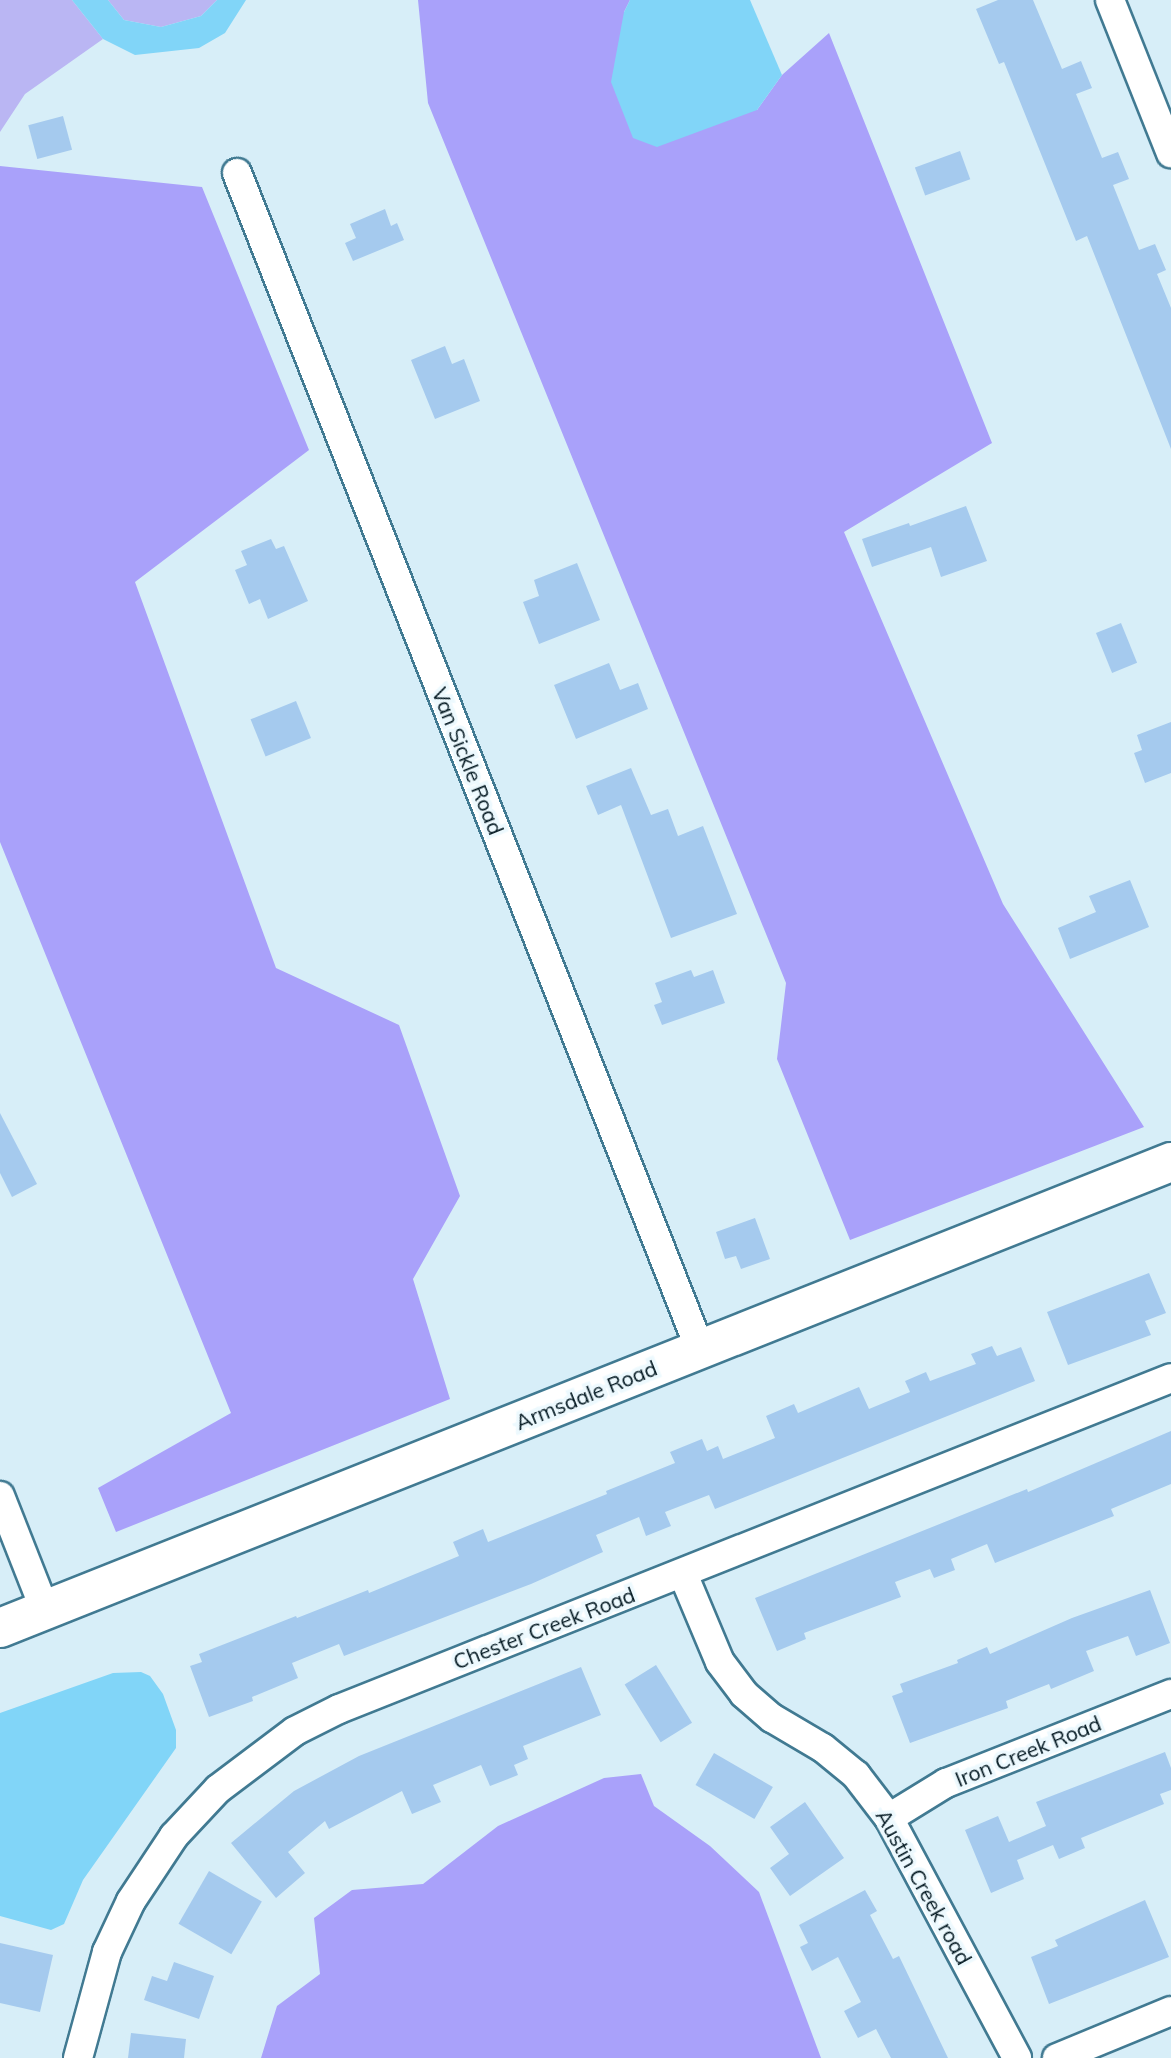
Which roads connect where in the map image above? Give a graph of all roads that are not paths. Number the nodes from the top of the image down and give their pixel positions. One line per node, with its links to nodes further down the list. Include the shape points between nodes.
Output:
1 (1110, 0): 2 (street)
2 (1171, 153)
3 (237, 173): 5 (street, Van Sickle Road)
4 (1171, 1162): 5 (street, Armsdale Road)
5 (700, 1349): 9 (street, Armsdale Road)
6 (1171, 1378): 8 (street, Chester Creek Road)
7 (0, 1496): 9 (street)
8 (683, 1574): 12 (street, Austin Creek road, via 720,1662 744,1694 856,1775); 14 (street, Chester Creek Road, via 339,1709 262,1753 218,1789 174,1836 131,1901 107,1952)
9 (45, 1610): 10 (street, Armsdale Road)
10 (0, 1628)
11 (1171, 1694): 12 (street, Iron Creek Road, via 946,1783)
12 (890, 1818): 15 (street, Austin Creek road)
13 (1171, 2011): 16 (street)
14 (78, 2058)
15 (1017, 2058)
16 (1057, 2058)

